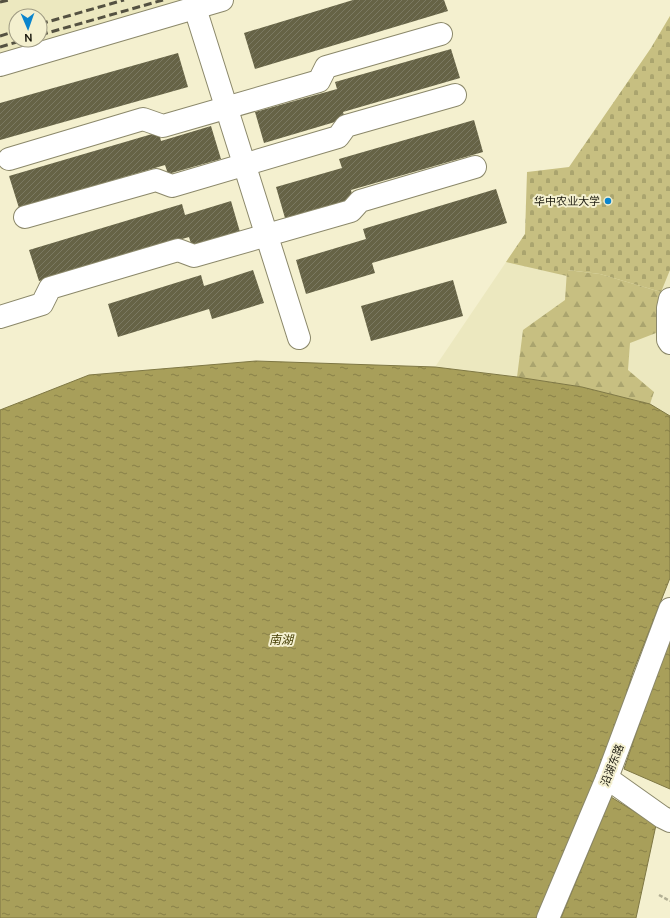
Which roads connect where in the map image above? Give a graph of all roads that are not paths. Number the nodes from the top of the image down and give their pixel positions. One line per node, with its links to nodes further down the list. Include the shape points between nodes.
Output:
1 (222, 0): 2 (street)
2 (195, 8): 4 (street); 6 (street)
3 (441, 34): 6 (street, via 326,67 319,80)
4 (0, 65)
5 (455, 95): 8 (street, via 346,126 338,138)
6 (227, 107): 7 (street, via 163,126 143,119); 8 (street)
7 (9, 159)
8 (245, 165): 10 (street, via 172,186 156,180); 11 (street)
9 (474, 167): 11 (street, via 360,200 351,211)
10 (25, 217)
11 (267, 235): 13 (street, via 194,256 178,250 50,288 42,304); 14 (street)
12 (670, 299): 15 (street)
13 (0, 317)
14 (299, 338)
15 (670, 343)
16 (670, 609): 17 (street, 沿湖东路)
17 (607, 778): 18 (street); 19 (street, 沿湖东路)
18 (670, 821)
19 (548, 918)

